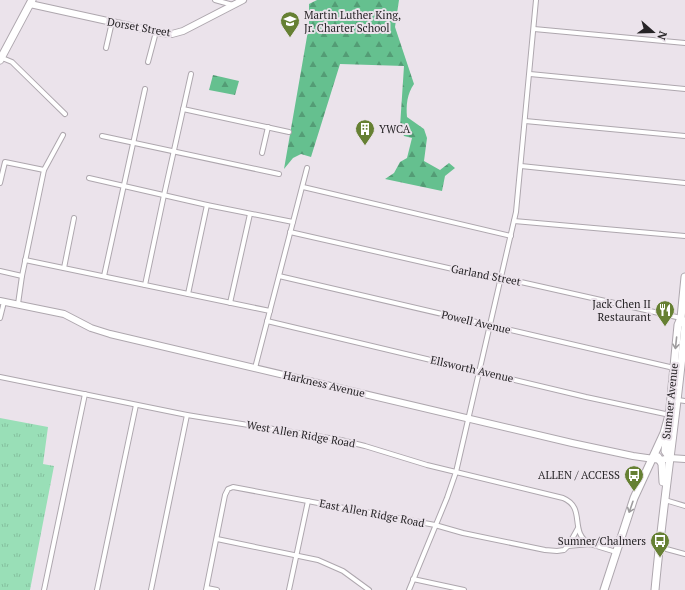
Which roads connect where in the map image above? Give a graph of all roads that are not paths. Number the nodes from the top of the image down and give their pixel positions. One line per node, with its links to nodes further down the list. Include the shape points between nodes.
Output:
1 (215, 0): 5 (street)
2 (243, 0): 5 (main road, Dorset Street)
3 (536, 0): 7 (street)
4 (31, 2): 6 (main road, Dorset Street); 11 (main road)
5 (234, 5): 8 (main road, Dorset Street, via 180,33)
6 (112, 22): 8 (main road, Dorset Street); 10 (street)
7 (534, 29): 9 (street); 14 (street)
8 (156, 32): 12 (street)
9 (685, 43)
10 (106, 48)
11 (1, 58): 18 (street, via 16,65)
12 (148, 62)
13 (191, 74): 17 (street)
14 (530, 74): 16 (street); 19 (street)
15 (145, 89): 25 (street)
16 (685, 89)
17 (183, 109): 20 (street); 26 (street)
18 (65, 114)
19 (525, 121): 24 (street); 28 (street)
20 (268, 127): 21 (street); 27 (street)
21 (289, 132)
22 (63, 135): 30 (street)
23 (102, 136): 25 (street)
24 (685, 136)
25 (132, 143): 26 (street); 35 (street)
26 (173, 152): 31 (street); 37 (street)
27 (262, 153)
28 (521, 166): 34 (street); 41 (street)
29 (307, 168): 36 (street)
30 (44, 170): 33 (street, via 5,162); 46 (street)
31 (279, 174)
32 (89, 178): 35 (street)
33 (0, 183)
34 (685, 183)
35 (123, 186): 37 (street); 50 (street)
36 (302, 187): 42 (street); 44 (street)
37 (164, 195): 38 (street); 54 (street)
38 (207, 205): 39 (street); 55 (street)
39 (250, 214): 42 (street); 57 (street)
40 (74, 218): 47 (street)
41 (514, 221): 44 (street); 45 (street)
42 (293, 222): 43 (street)
43 (290, 232): 51 (street); 53 (street, Garland Street)
44 (511, 236): 53 (street)
45 (685, 236)
46 (25, 260): 47 (street); 49 (street)
47 (64, 268): 50 (street)
48 (0, 271): 49 (street)
49 (22, 276): 58 (street)
50 (104, 276): 54 (street)
51 (279, 276): 59 (street); 63 (street, Powell Avenue)
52 (685, 277): 61 (main road, Sumner Avenue)
53 (501, 280): 61 (street, Garland Street, via 512,280); 63 (street)
54 (145, 285): 55 (street)
55 (188, 294): 57 (street)
56 (2, 301): 58 (main road, Harkness Avenue); 60 (street)
57 (230, 303): 59 (street)
58 (18, 304): 65 (main road, Harkness Avenue, via 64,314 91,328 110,334)
59 (270, 311): 62 (street)
60 (0, 318)
61 (681, 318): 64 (main road, Sumner Avenue, via 685,326); 66 (main road, Sumner Avenue, one-way to 66, via 678,325)
62 (267, 321): 65 (street); 67 (street, Ellsworth Avenue)
63 (491, 326): 66 (street, Powell Avenue); 67 (street)
64 (683, 363): 66 (main road); 68 (main road, Sumner Avenue)
65 (255, 368): 75 (main road, Harkness Avenue)
66 (674, 368): 68 (main road); 74 (main road, Sumner Avenue)
67 (479, 371): 74 (street, Ellsworth Avenue); 75 (street)
68 (683, 373): 71 (main road, Sumner Avenue)
69 (0, 377): 70 (street, West Allen Ridge Road)
70 (85, 394): 72 (street, West Allen Ridge Road); 94 (street)
71 (682, 401): 74 (main road, Sumner Avenue)
72 (136, 405): 73 (street, West Allen Ridge Road); 95 (street)
73 (187, 415): 79 (street, West Allen Ridge Road, via 341,440); 96 (street)
74 (673, 415): 76 (main road, via 664,433); 77 (main road, Sumner Avenue)
75 (469, 418): 76 (main road, Harkness Avenue, via 633,456); 79 (street)
76 (657, 458): 77 (main road, Harkness Avenue); 80 (main road, Sumner Avenue, via 663,470); 89 (main road, one-way to 89, via 634,498)
77 (670, 458): 78 (main road, Harkness Avenue); 80 (main road, Sumner Avenue)
78 (685, 459)
79 (456, 472): 83 (street); 84 (street, West Allen Ridge Road, via 566,499 576,510)
80 (664, 500): 82 (street); 88 (main road, Sumner Avenue)
81 (308, 501): 83 (street, East Allen Ridge Road); 85 (street, East Allen Ridge Road, via 230,488 225,495); 91 (street)
82 (685, 506)
83 (435, 525): 87 (street, East Allen Ridge Road, via 548,551 562,550); 92 (street)
84 (578, 528): 86 (street, West Allen Ridge Road, via 581,537); 87 (street)
85 (216, 539): 91 (street); 93 (street, East Allen Ridge Road)
86 (590, 544): 87 (street, East Allen Ridge Road); 89 (street, East Allen Ridge Road)
87 (568, 546)
88 (659, 547): 90 (street); 103 (main road, Sumner Avenue)
89 (616, 552): 102 (main road)
90 (685, 554)
91 (296, 556): 98 (street); 99 (street, via 318,560 343,571)
92 (413, 579): 100 (street); 101 (street)
93 (207, 589): 97 (street)
94 (44, 590)
95 (97, 590)
96 (151, 590)
97 (217, 590)
98 (289, 590)
99 (369, 590)
100 (409, 590)
101 (464, 590)
102 (604, 590)
103 (656, 590)

